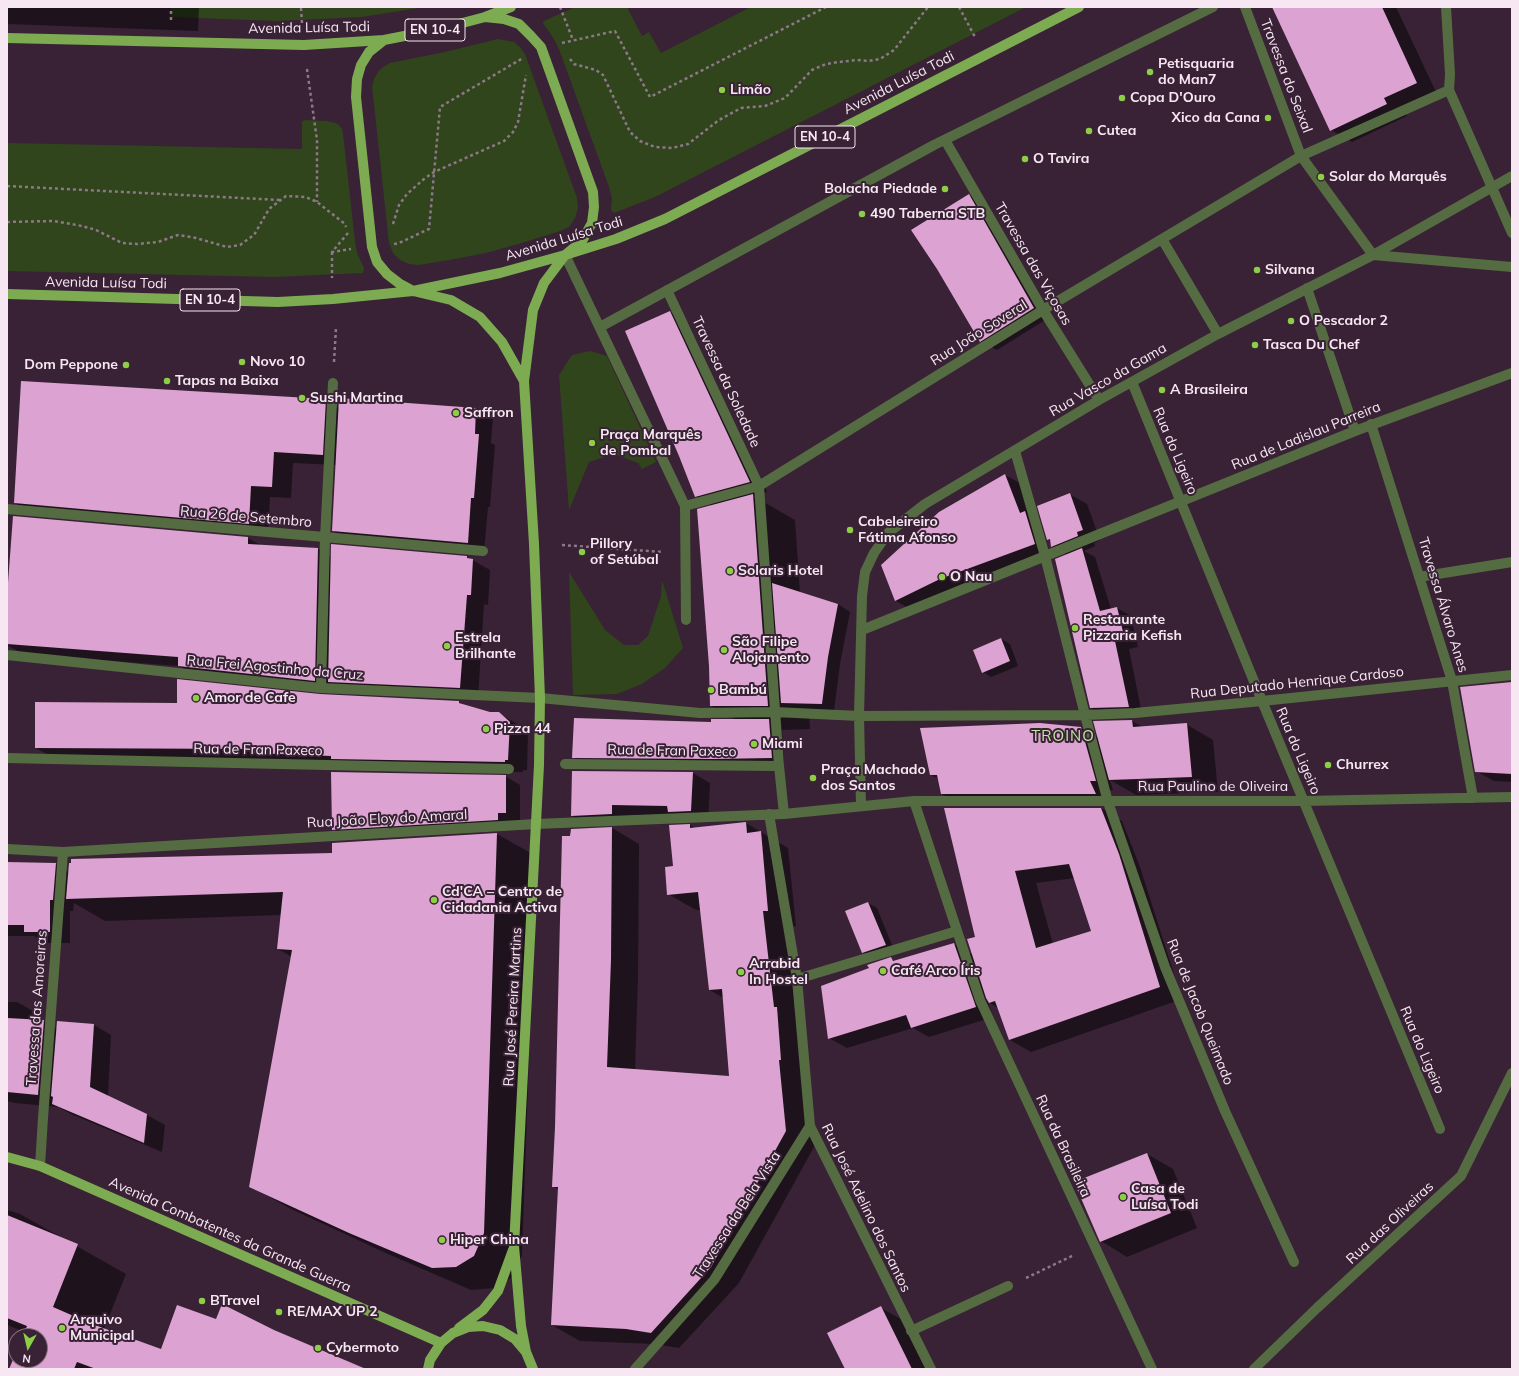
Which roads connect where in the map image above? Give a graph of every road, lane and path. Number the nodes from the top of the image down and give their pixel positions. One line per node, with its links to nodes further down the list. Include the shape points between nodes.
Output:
1 (511, 7): 10 (main road, Avenida Luísa Todi / EN 10-4)
2 (560, 7): 14 (path)
3 (928, 7): 16 (path, via 894,50 880,59 826,64 812,70 785,98 765,106 741,108 719,120 688,144 672,148 655,147 640,141 630,132 603,75 596,70 574,64 566,54)
4 (959, 7): 15 (path)
5 (1079, 7): 15 (main road, Avenida Luísa Todi / EN 10-4)
6 (1213, 7): 19 (street)
7 (1245, 7): 20 (street, Travessa do Seixal)
8 (1446, 7): 18 (street)
9 (301, 8): 11 (path)
10 (486, 17): 13 (main road, Avenida Luísa Todi / EN 10-4); 16 (main road, via 519,24 541,47)
11 (302, 23)
12 (7, 38): 13 (main road, Avenida Luísa Todi / EN 10-4, via 304,45)
13 (384, 40): 27 (main road, via 370,52 361,65 357,79 356,97)
14 (573, 40)
15 (984, 55): 34 (main road, Avenida Luísa Todi / EN 10-4, via 665,219 616,239)
16 (547, 62): 27 (path, via 527,71 518,122 504,141 434,172 407,194 389,228); 34 (main road, via 593,192 592,223 582,241)
17 (307, 69): 25 (path, via 317,140)
18 (1449, 90): 20 (street, Rua João Soveral); 23 (street)
19 (945, 140): 38 (street); 41 (street, Travessa das Viçosas)
20 (1301, 156): 30 (street, Rua João Soveral); 33 (street, Travessa do Seixal)
21 (1512, 176): 23 (street, Rua Vasco da Gama)
22 (7, 186): 24 (path)
23 (1492, 186): 29 (street); 33 (street, Rua Vasco da Gama)
24 (280, 200): 25 (path, via 286,196 306,197); 26 (path, via 269,210 254,235 240,245 227,247 178,235 158,242 138,244 122,242 82,226 54,221)
25 (317, 202): 28 (path, via 345,224)
26 (7, 222)
27 (371, 231): 28 (path); 39 (main road, via 372,247 378,262 387,274)
28 (348, 233): 32 (path)
29 (1512, 233)
30 (1162, 239): 41 (street, Rua João Soveral); 44 (street)
31 (354, 249): 32 (path)
32 (332, 252): 36 (path)
33 (1373, 254): 35 (street); 37 (street, Rua Vasco da Gama)
34 (565, 255): 39 (main road, Avenida Luísa Todi / EN 10-4, via 500,273); 42 (street); 46 (main road, via 544,283 533,310)
35 (1512, 267)
36 (332, 282)
37 (1307, 288): 44 (street, Rua Vasco da Gama); 51 (street)
38 (667, 290): 42 (street); 53 (street, Travessa da Soledade)
39 (413, 291): 40 (main road, Avenida Luísa Todi / EN 10-4, via 278,302); 46 (main road, via 451,300 480,317 502,342)
40 (7, 294)
41 (1043, 310): 49 (street, Travessa das Viçosas); 53 (street, Rua João Soveral)
42 (600, 327): 55 (street)
43 (336, 328): 48 (path)
44 (1218, 334): 47 (street, Rua Vasco da Gama)
45 (1512, 373): 50 (street, Rua de Ladislau Parreira)
46 (524, 381): 70 (main road)
47 (1132, 382): 49 (street, Rua Vasco da Gama); 54 (street, Rua do Ligeiro)
48 (333, 383): 57 (street)
49 (1099, 400): 52 (street, Rua Vasco da Gama)
50 (1371, 424): 51 (street, Rua de Ladislau Parreira); 63 (street, Travessa Álvaro Anes)
51 (1356, 431): 54 (street, Rua de Ladislau Parreira)
52 (1015, 451): 61 (street); 65 (street, Rua Vasco da Gama, via 925,504 888,533 865,572)
53 (758, 486): 55 (street, Rua João Soveral); 72 (street)
54 (1181, 501): 61 (street, Rua de Ladislau Parreira); 71 (street, Rua do Ligeiro)
55 (685, 506): 58 (street)
56 (7, 509): 57 (street, Rua 26 de Setembro)
57 (325, 538): 60 (street, Rua 26 de Setembro); 69 (street)
58 (686, 544): 59 (path, via 664,553); 64 (street)
59 (562, 545)
60 (483, 551)
61 (1045, 556): 65 (street); 73 (street)
62 (1512, 562): 63 (street)
63 (1419, 577): 68 (street, Travessa Álvaro Anes)
64 (686, 620)
65 (862, 630): 74 (street)
66 (7, 655): 69 (street, Rua Frei Agostinho da Cruz)
67 (1512, 675): 68 (street, Rua Deputado Henrique Cardoso)
68 (1452, 681): 71 (street, Rua Deputado Henrique Cardoso); 80 (street, Travessa Álvaro Anes)
69 (321, 688): 70 (street, Rua Frei Agostinho da Cruz)
70 (540, 698): 72 (street, via 700,713); 87 (main road, Rua José Pereira Martins)
71 (1262, 701): 73 (street, Rua Deputado Henrique Cardoso); 82 (street, Rua do Ligeiro)
72 (775, 712): 74 (street); 77 (street)
73 (1085, 715): 74 (street); 83 (street, Rua de Jacob Queimado)
74 (859, 716): 84 (street)
75 (7, 758): 78 (street, Rua de Fran Paxeco)
76 (565, 764): 77 (street, Rua de Fran Paxeco)
77 (779, 766): 86 (street)
78 (509, 769)
79 (1512, 797): 80 (street, Rua Paulino de Oliveira)
80 (1472, 798): 82 (street, Rua Paulino de Oliveira)
81 (914, 801): 83 (street, Rua Paulino de Oliveira); 84 (street); 90 (street)
82 (1304, 801): 83 (street, Rua Paulino de Oliveira); 94 (street, Rua do Ligeiro)
83 (1108, 802): 99 (street, Rua de Jacob Queimado, via 1165,967 1225,1111)
84 (861, 806): 86 (street)
85 (769, 814): 86 (street); 87 (street, Rua João Eloy do Amaral); 91 (street)
86 (784, 814)
87 (536, 824): 89 (street, Rua João Eloy do Amaral); 97 (main road, Rua José Pereira Martins)
88 (7, 849): 89 (street, Rua João Eloy do Amaral)
89 (63, 852): 96 (street, Travessa das Amoreiras)
90 (956, 931): 91 (street); 98 (street, Rua da Brasileira, via 980,1000)
91 (797, 979): 93 (street, Rua José Adelino dos Santos)
92 (1512, 1073): 110 (street, Rua das Oliveiras, via 1461,1176)
93 (810, 1126): 101 (street, Rua José Adelino dos Santos); 108 (street, Travessa da Bela Vista, via 714,1280)
94 (1440, 1129)
95 (7, 1157): 96 (main road, Avenida Combatentes da Grande Guerra)
96 (40, 1166): 103 (main road, Avenida Combatentes da Grande Guerra)
97 (514, 1246): 102 (main road, Rua José Pereira Martins, via 498,1291 483,1310); 104 (main road, Rua José Pereira Martins, via 521,1326)
98 (1094, 1246): 100 (path); 106 (street, Rua da Brasileira)
99 (1294, 1262)
100 (1008, 1286): 101 (street)
101 (911, 1331): 109 (street, Rua José Adelino dos Santos)
102 (453, 1333): 103 (main road, Rua José Pereira Martins); 104 (main road, via 483,1326 500,1330 515,1339)
103 (441, 1343): 107 (main road, Rua José Pereira Martins, via 430,1360)
104 (526, 1352): 105 (main road)
105 (534, 1368)
106 (1150, 1368)
107 (428, 1369)
108 (635, 1369)
109 (931, 1369)
110 (1254, 1369)

